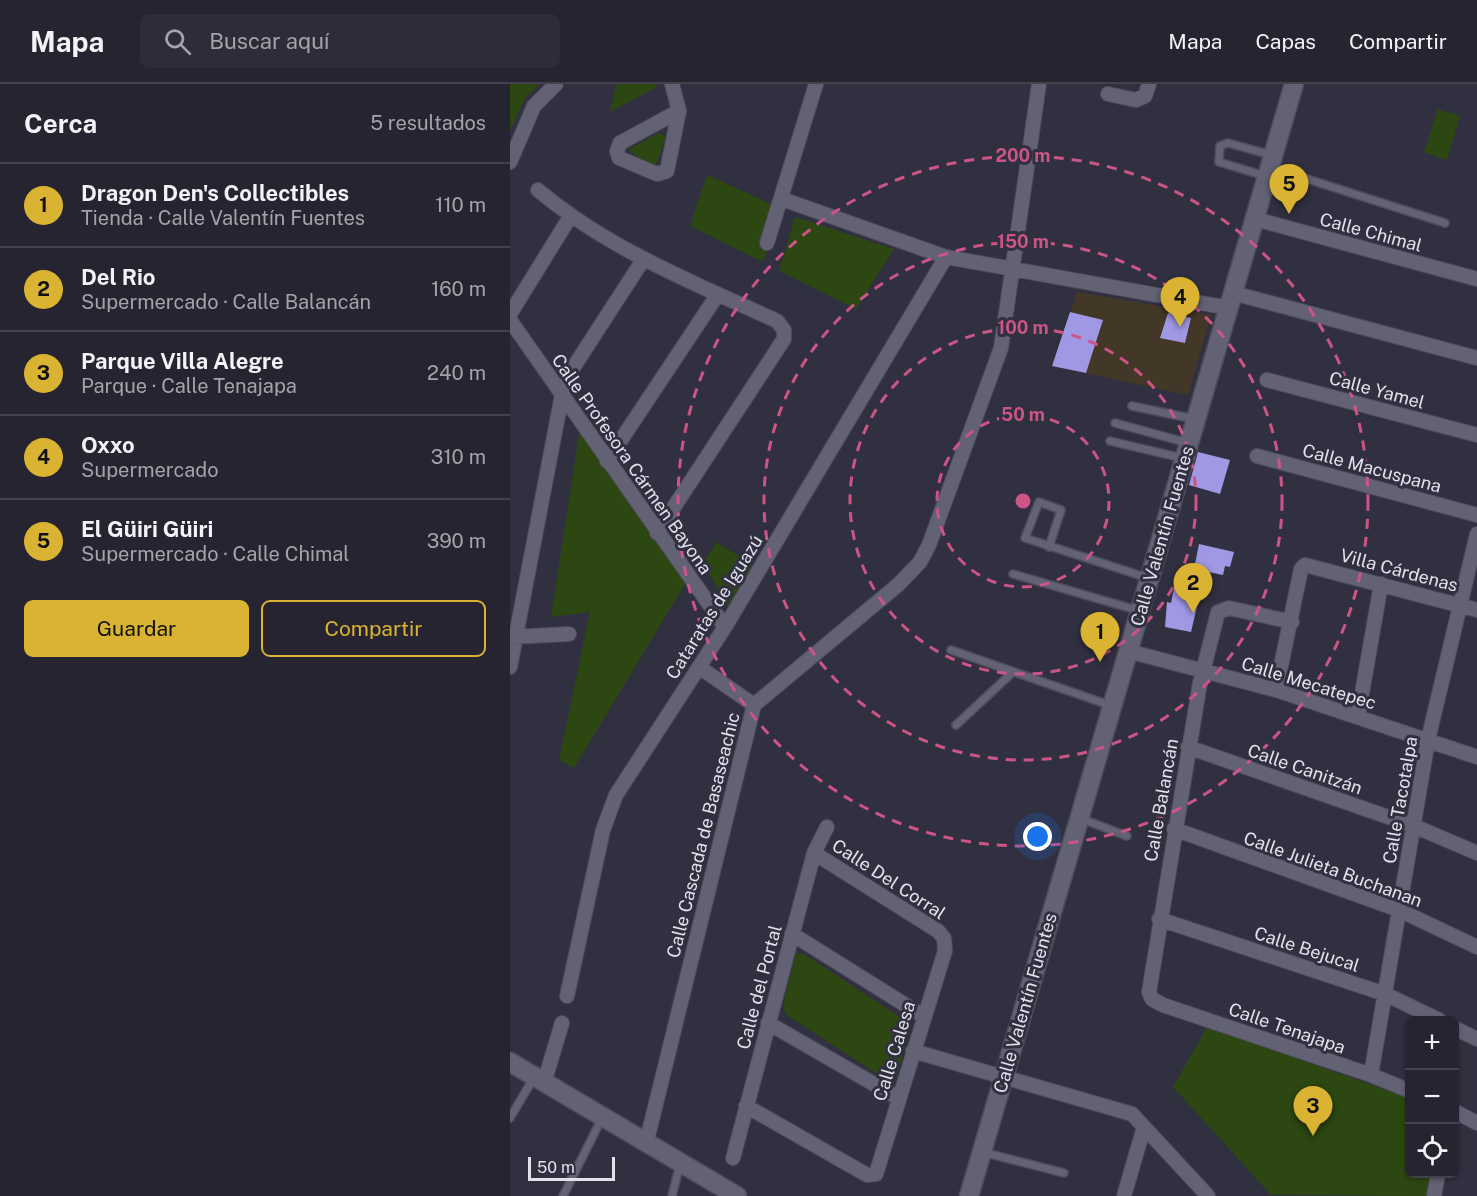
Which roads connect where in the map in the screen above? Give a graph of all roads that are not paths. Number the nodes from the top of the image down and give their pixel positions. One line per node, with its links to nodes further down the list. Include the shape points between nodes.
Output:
1 (556, 84): 10 (street, via 534,106)
2 (663, 84): 9 (street)
3 (672, 84): 9 (street)
4 (816, 84): 13 (street)
5 (1039, 84): 20 (street, Calle Cascada de Basaseachic)
6 (1149, 84): 8 (street, via 1145,96 1139,99)
7 (1294, 84): 11 (street, Calle Valentín Fuentes)
8 (1108, 94)
9 (677, 112): 9 (street, via 664,173 654,174 619,158 620,143)
10 (510, 162)
11 (1270, 167): 11 (lane, via 1228,143 1220,146 1219,162); 15 (street, Calle Valentín Fuentes); 16 (lane)
12 (538, 190): 14 (street)
13 (782, 200): 17 (street); 18 (street)
14 (570, 217): 19 (street); 24 (street)
15 (1255, 219): 21 (street, Calle Chimal); 23 (street, Calle Valentín Fuentes)
16 (1445, 223)
17 (767, 243)
18 (946, 257): 20 (street); 48 (street, Cataratas de Iguazú)
19 (644, 260): 22 (street); 28 (street, via 571,372)
20 (1011, 271): 23 (street); 58 (street, Calle Cascada de Basaseachic, via 1001,348 920,562)
21 (1477, 279)
22 (718, 294): 36 (street); 38 (street, via 777,321 784,330 784,339)
23 (1231, 300): 26 (street); 30 (street, Calle Valentín Fuentes)
24 (510, 314)
25 (510, 320): 28 (street, Calle Profesora Cármen Bayona)
26 (1477, 358)
27 (1268, 381): 32 (street, Calle Yamel)
28 (562, 395): 36 (street, Calle Profesora Cármen Bayona); 50 (street)
29 (1132, 406): 30 (lane)
30 (1196, 420): 34 (street, Calle Valentín Fuentes)
31 (1115, 423): 34 (lane)
32 (1477, 435)
33 (1110, 441): 34 (lane)
34 (1187, 451): 42 (street, Calle Valentín Fuentes)
35 (1257, 456): 37 (street, Calle Macuspana)
36 (608, 461): 38 (street, Calle Profesora Cármen Bayona)
37 (1477, 515)
38 (657, 533): 48 (street, Calle Profesora Cármen Bayona)
39 (1477, 534): 44 (street, Calle Tacotalpa)
40 (1049, 547): 40 (lane, via 1025,538 1039,502 1061,510); 42 (lane)
41 (1012, 574): 46 (lane)
42 (1149, 579): 46 (street, Calle Valentín Fuentes)
43 (1381, 584): 44 (street, Villa Cárdenas); 47 (street, Villa Cárdenas, via 1305,565 1301,569); 60 (street)
44 (1460, 606): 45 (street, Villa Cárdenas); 62 (street, Calle Tacotalpa)
45 (1477, 610)
46 (1140, 611): 52 (street, Calle Valentín Fuentes)
47 (1292, 622): 55 (street, Calle Balancán, via 1237,609 1220,609); 57 (street)
48 (725, 627): 54 (street, Cataratas de Iguazú)
49 (568, 634): 50 (street)
50 (513, 638): 53 (street)
51 (951, 650): 56 (lane)
52 (1128, 651): 55 (street, Calle Mecatepec); 59 (street, Calle Valentín Fuentes)
53 (510, 667)
54 (699, 667): 58 (street); 78 (street, Cataratas de Iguazú, via 608,811)
55 (1205, 671): 57 (street, Calle Mecatepec); 63 (street, Calle Balancán)
56 (1013, 672): 59 (lane); 61 (lane)
57 (1276, 690): 60 (street, Calle Mecatepec)
58 (754, 705): 99 (street, Calle Cascada de Basaseachic)
59 (1112, 706): 65 (street, Calle Valentín Fuentes)
60 (1358, 716): 62 (street, Calle Mecatepec)
61 (956, 725)
62 (1428, 740): 64 (street, Calle Mecatepec); 66 (street, Calle Tacotalpa)
63 (1188, 747): 66 (street, Calle Canitzán); 68 (street, Calle Balancán)
64 (1477, 757)
65 (1079, 818): 69 (lane); 89 (street, Calle Valentín Fuentes)
66 (1414, 826): 71 (street, Calle Canitzán); 72 (street, Calle Tacotalpa)
67 (827, 827): 70 (street, Calle del Portal)
68 (1174, 829): 72 (street, Calle Julieta Buchanan); 73 (street, Calle Balancán)
69 (1127, 836)
70 (814, 853): 74 (street, Calle del Portal); 75 (street, Calle Del Corral)
71 (1477, 853)
72 (1399, 910): 76 (street, Calle Julieta Buchanan); 77 (street, Calle Tacotalpa)
73 (1159, 919): 77 (street, Calle Bejucal); 79 (street, Calle Balancán, via 1148,987)
74 (792, 934): 80 (street); 83 (street, Calle del Portal)
75 (944, 938): 80 (street, Calle Calesa, via 945,951)
76 (1477, 947)
77 (1385, 994): 81 (street, Calle Bejucal); 88 (street, Calle Tacotalpa)
78 (567, 996)
79 (1152, 999): 88 (street, Calle Tenajapa)
80 (923, 1016): 86 (street, Calle Calesa)
81 (1431, 1016)
82 (562, 1023): 90 (street)
83 (768, 1023): 92 (street); 93 (street, Calle del Portal)
84 (1459, 1030): 85 (street)
85 (1477, 1039)
86 (914, 1051): 89 (street); 92 (street, Calle Calesa)
87 (510, 1062): 90 (street)
88 (1371, 1075): 91 (street, Calle Tenajapa)
89 (1004, 1077): 98 (street, via 1123,1110); 100 (street, Calle Valentín Fuentes)
90 (539, 1080): 95 (lane); 96 (street)
91 (1405, 1090)
92 (898, 1098): 93 (street, Calle Calesa, via 876,1174 867,1175)
93 (746, 1106): 101 (street, Calle del Portal)
94 (1459, 1113): 97 (street)
95 (510, 1118)
96 (602, 1118): 99 (street); 106 (lane)
97 (1477, 1123)
98 (1143, 1127): 105 (street); 110 (street)
99 (646, 1144): 102 (street)
100 (981, 1152): 103 (lane); 109 (street, Calle Valentín Fuentes)
101 (733, 1158)
102 (680, 1164): 107 (lane); 108 (street)
103 (1064, 1173)
104 (1437, 1178): 111 (street)
105 (1201, 1193)
106 (563, 1196)
107 (672, 1196)
108 (737, 1196)
109 (969, 1196)
110 (1124, 1196)
111 (1434, 1196)

